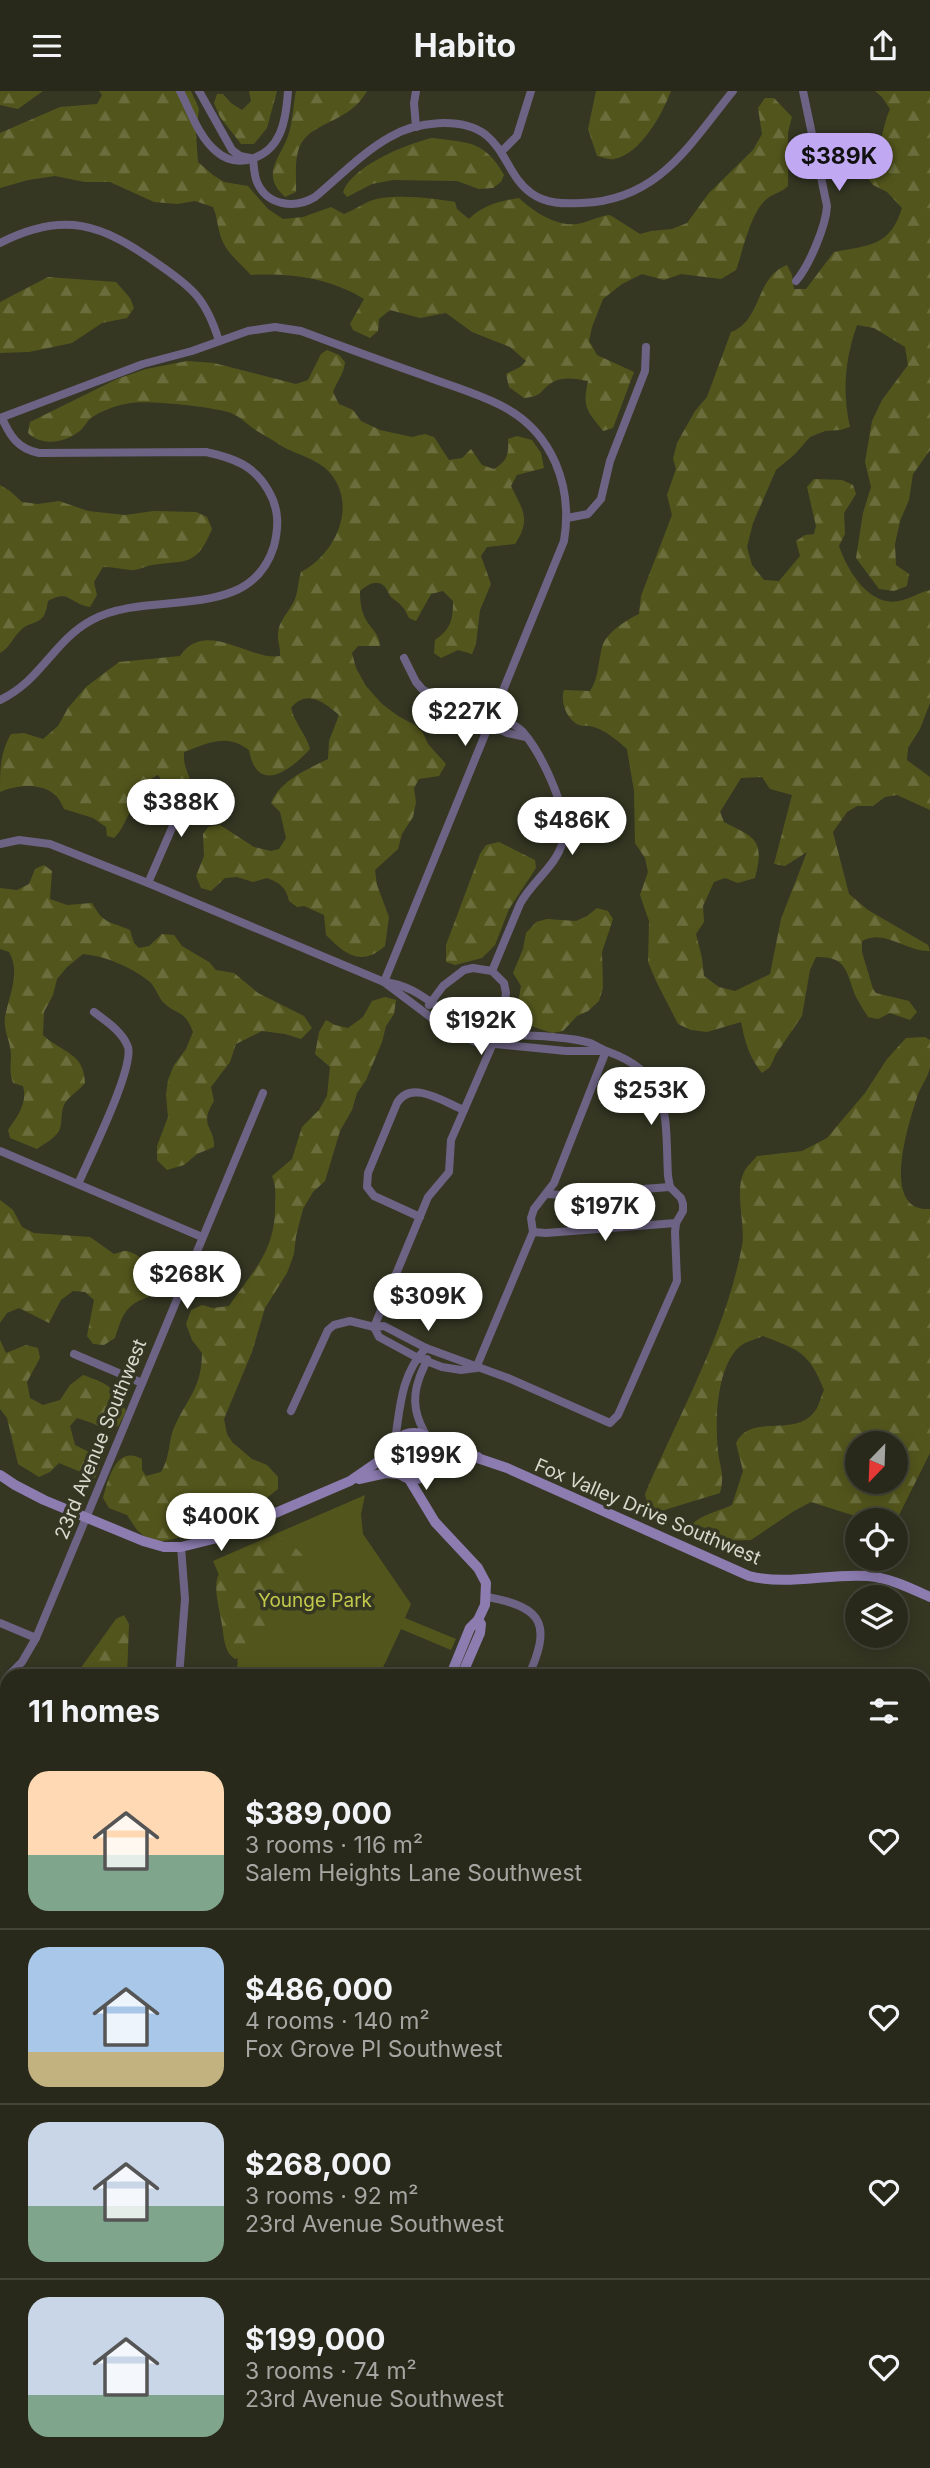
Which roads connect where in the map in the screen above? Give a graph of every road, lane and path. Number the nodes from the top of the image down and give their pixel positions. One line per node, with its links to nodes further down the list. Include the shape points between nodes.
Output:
1 (180, 91): 10 (street, via 218,153 237,162)
2 (199, 91): 10 (street, via 232,150)
3 (288, 91): 10 (street, via 276,142)
4 (416, 91): 8 (street)
5 (531, 91): 9 (street, via 517,136)
6 (733, 91): 9 (street, via 667,171 620,198 563,204 544,200 522,185)
7 (803, 91): 12 (street, via 827,207)
8 (416, 127): 9 (street, via 465,125 483,133); 10 (street, via 388,137 302,203 281,203 264,193)
9 (502, 151)
10 (253, 159)
11 (0, 243): 13 (street, via 28,230 56,225 109,233 192,289 212,317)
12 (796, 282)
13 (219, 341): 15 (street); 16 (street, via 275,327 301,331 503,406 532,428 553,456 565,487)
14 (646, 347): 16 (street, via 645,371 610,461 601,499 588,514)
15 (1, 418): 18 (street, via 14,441 39,453 206,452 228,457 265,484 278,523 264,567 243,589 218,597 122,608 98,617 66,639 24,687)
16 (567, 519): 19 (street, via 564,541)
17 (404, 659): 19 (street, via 423,690)
18 (0, 700)
19 (492, 720): 23 (street, via 514,725 526,737 561,807 565,828 558,855 520,904); 24 (street)
20 (220, 800): 22 (street, via 192,809 175,821)
21 (0, 844): 22 (street, via 19,840 50,844)
22 (148, 883): 24 (street)
23 (492, 971): 25 (street, via 464,970); 28 (street, via 504,983 506,993)
24 (384, 982): 25 (street, via 400,983); 27 (street)
25 (431, 1001): 27 (street); 28 (street, via 457,1020)
26 (94, 1012): 34 (street, via 123,1038 129,1056)
27 (426, 1012): 29 (street, via 449,1031)
28 (497, 1034): 29 (street); 30 (street, via 576,1040)
29 (493, 1044): 30 (street); 32 (street)
30 (606, 1051): 35 (street, via 638,1065 659,1093); 36 (street)
31 (263, 1093): 40 (street, 23rd Avenue Southwest)
32 (464, 1110): 37 (street, via 452,1140 449,1172 428,1197); 37 (street, via 425,1094 404,1094 368,1173 367,1187 374,1196)
33 (0, 1150): 34 (street)
34 (78, 1184): 40 (street)
35 (670, 1187): 36 (street); 38 (street, via 683,1204)
36 (547, 1194): 39 (street, via 534,1209)
37 (420, 1217): 41 (street)
38 (676, 1223): 39 (street); 46 (street, via 675,1288 614,1421)
39 (533, 1232): 46 (street)
40 (202, 1237): 47 (street, 23rd Avenue Southwest)
41 (374, 1327): 42 (street, via 384,1327); 44 (street, via 379,1336); 48 (street, via 349,1321 328,1330)
42 (426, 1347): 44 (street); 45 (street); 46 (street)
43 (74, 1355): 47 (street)
44 (416, 1357): 45 (street); 50 (street, via 406,1376)
45 (427, 1361): 46 (street, via 461,1370); 49 (street, via 418,1381 415,1410)
46 (476, 1368)
47 (142, 1383): 57 (street, 23rd Avenue Southwest)
48 (291, 1411)
49 (430, 1440): 50 (street, via 414,1433); 51 (street, Fox Valley Drive Southwest); 52 (street, via 437,1455)
50 (394, 1444): 54 (street, via 391,1461); 55 (street)
51 (478, 1457): 52 (street); 60 (street, Fox Valley Drive Southwest, via 749,1576 783,1580 868,1576)
52 (433, 1469): 54 (street, via 425,1476); 56 (street)
53 (0, 1475): 57 (street)
54 (404, 1476): 55 (street, via 386,1473); 56 (street)
55 (350, 1481): 58 (street, via 217,1538)
56 (424, 1502): 59 (street, via 439,1527 483,1576)
57 (86, 1518): 58 (street, via 152,1545); 63 (street, 23rd Avenue Southwest)
58 (181, 1547): 65 (street, via 185,1599)
59 (487, 1597): 61 (street); 68 (street, via 512,1602 536,1619 542,1635)
60 (930, 1597)
61 (478, 1620): 66 (street, via 470,1628); 67 (street, via 480,1633)
62 (0, 1623): 63 (street)
63 (36, 1638): 64 (street, 23rd Avenue Southwest)
64 (15, 1669)
65 (180, 1669)
66 (453, 1669)
67 (464, 1669)
68 (531, 1669)

